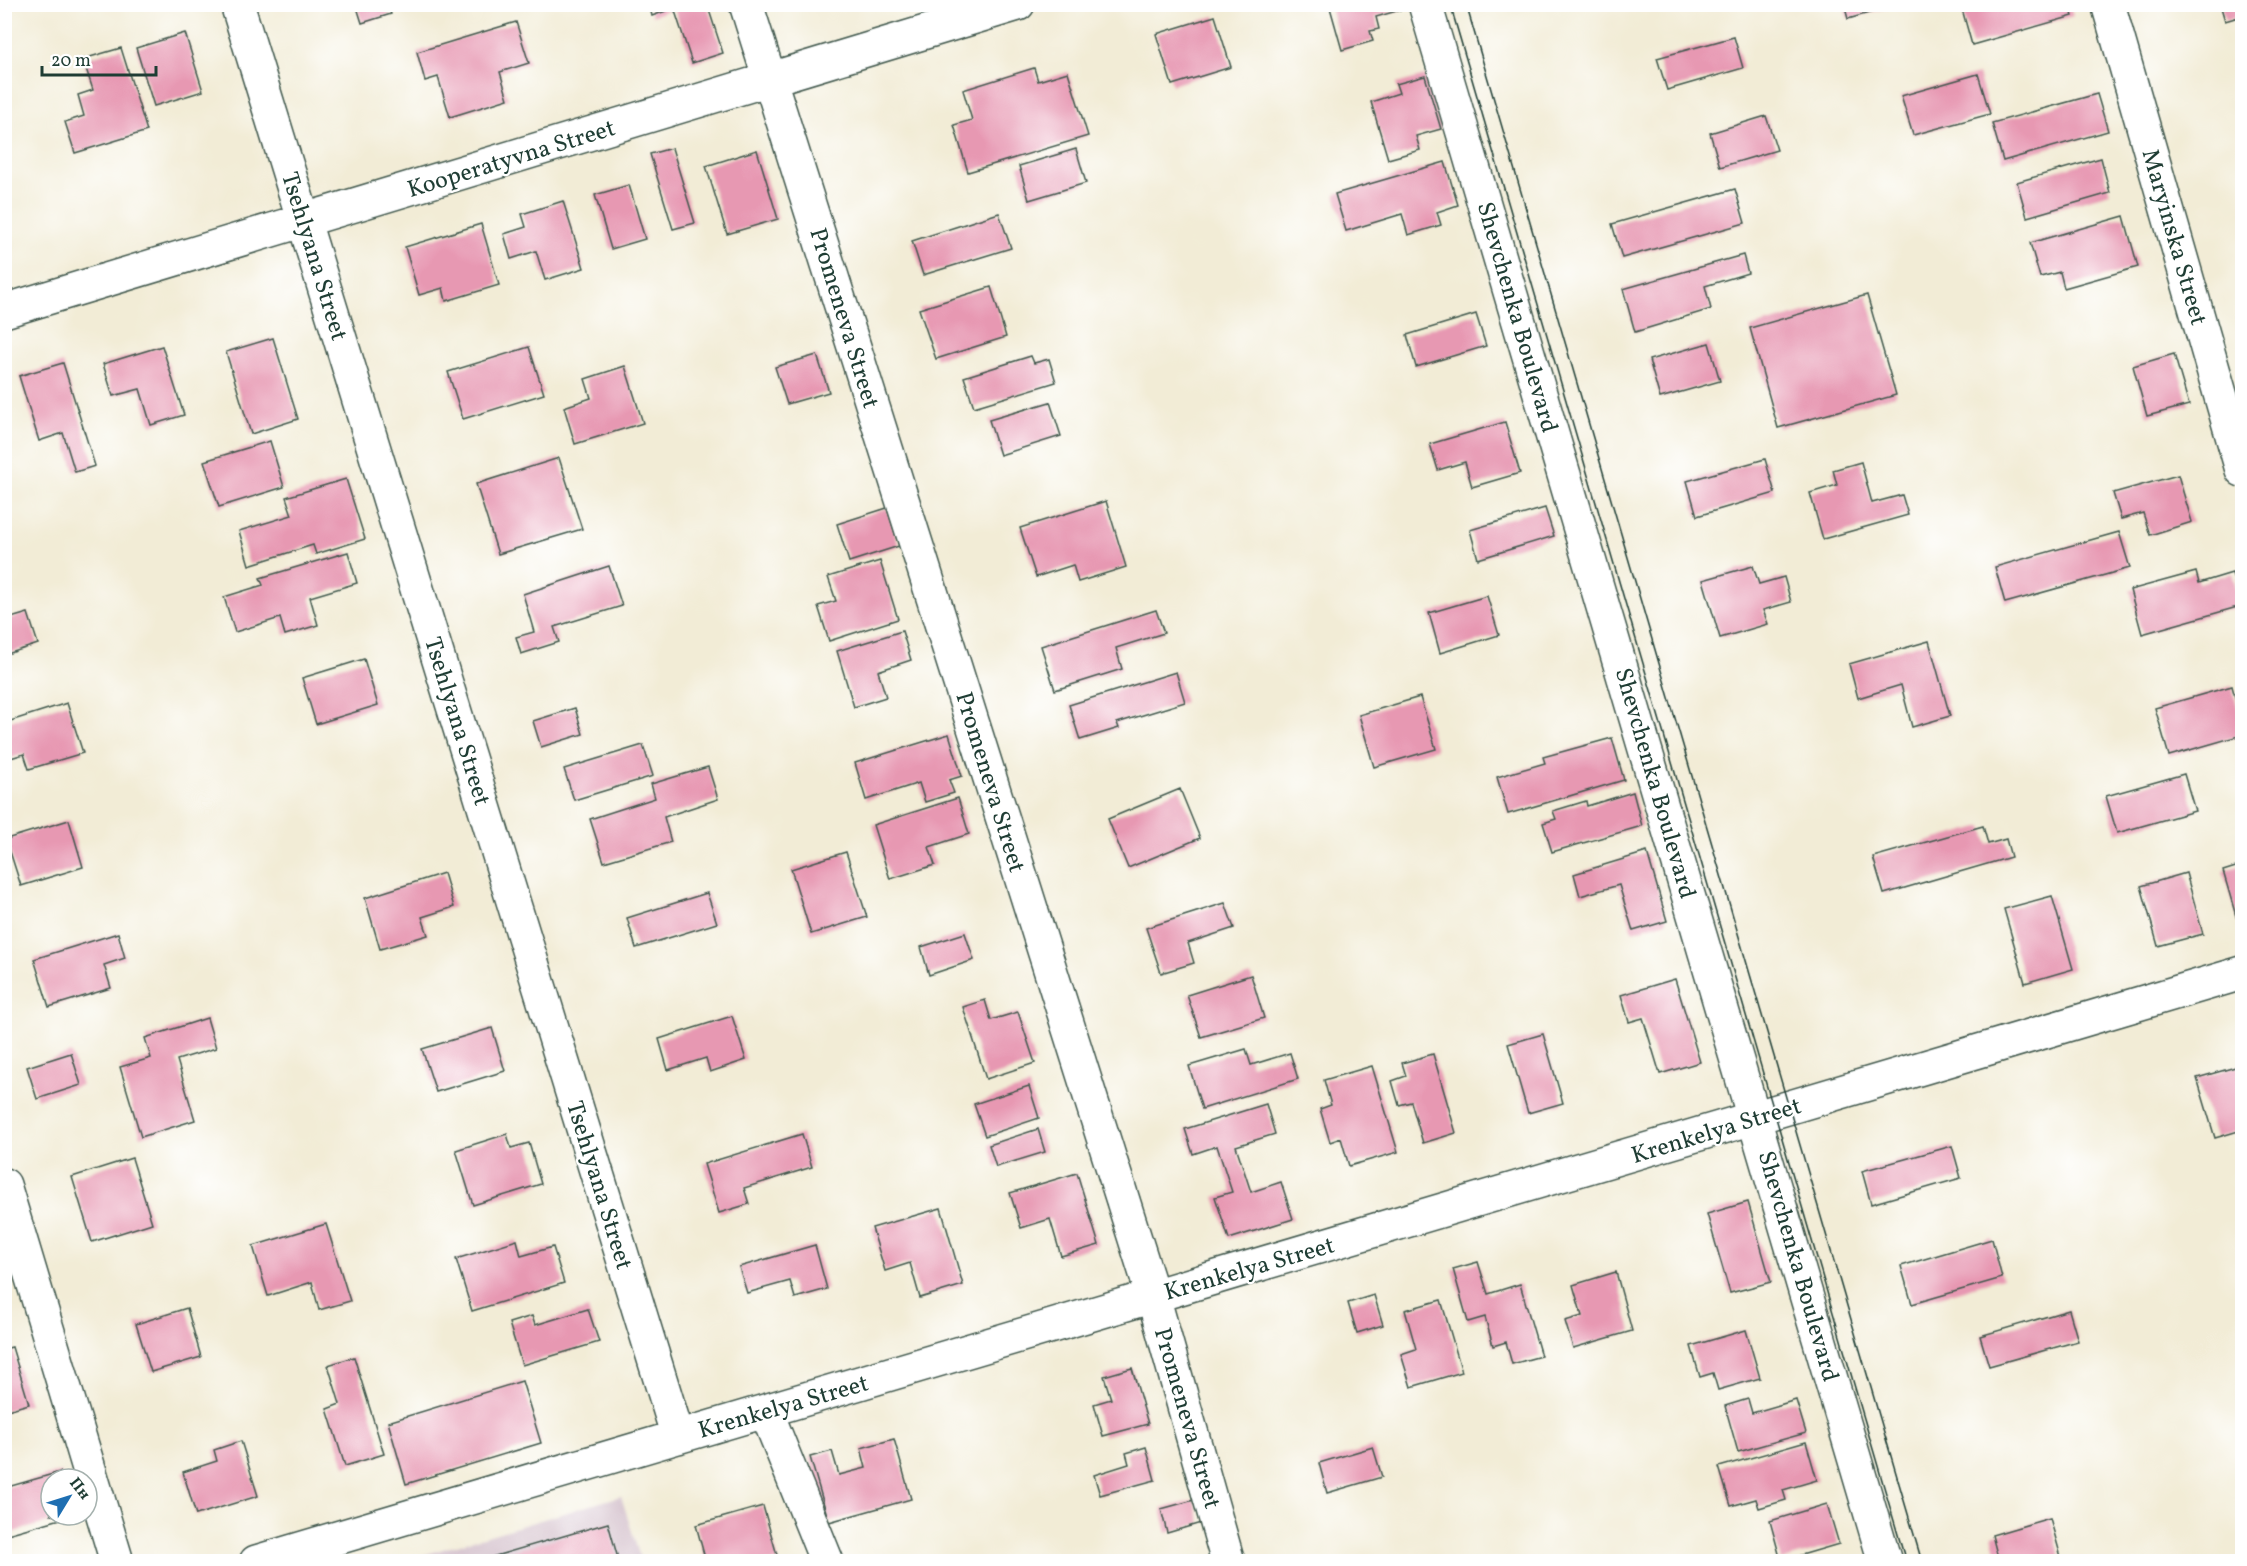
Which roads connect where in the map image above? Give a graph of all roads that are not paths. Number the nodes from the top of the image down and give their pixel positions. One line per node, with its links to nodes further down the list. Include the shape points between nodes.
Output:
1 (237, 4): 7 (street, Tsehlyana Street)
2 (746, 4): 6 (street, Promeneva Street)
3 (1018, 4): 6 (street, Kooperatyvna Street)
4 (1425, 4): 11 (street, Shevchenka Boulevard)
5 (2108, 4): 9 (street, Maryinska Street)
6 (770, 80): 7 (street, Kooperatyvna Street); 13 (street, Promeneva Street)
7 (304, 221): 8 (street, Kooperatyvna Street); 15 (street, Tsehlyana Street)
8 (4, 311)
9 (2242, 470)
10 (2242, 973): 11 (street, Krenkelya Street)
11 (1755, 1119): 13 (street, Krenkelya Street); 20 (street, Shevchenka Boulevard)
12 (4, 1185): 16 (street)
13 (1153, 1296): 14 (street, Krenkelya Street); 19 (street, Promeneva Street)
14 (766, 1411): 15 (street, Krenkelya Street); 18 (street)
15 (678, 1437): 17 (street, Krenkelya Street)
16 (117, 1562)
17 (256, 1562)
18 (827, 1562)
19 (1228, 1562)
20 (1885, 1562)

